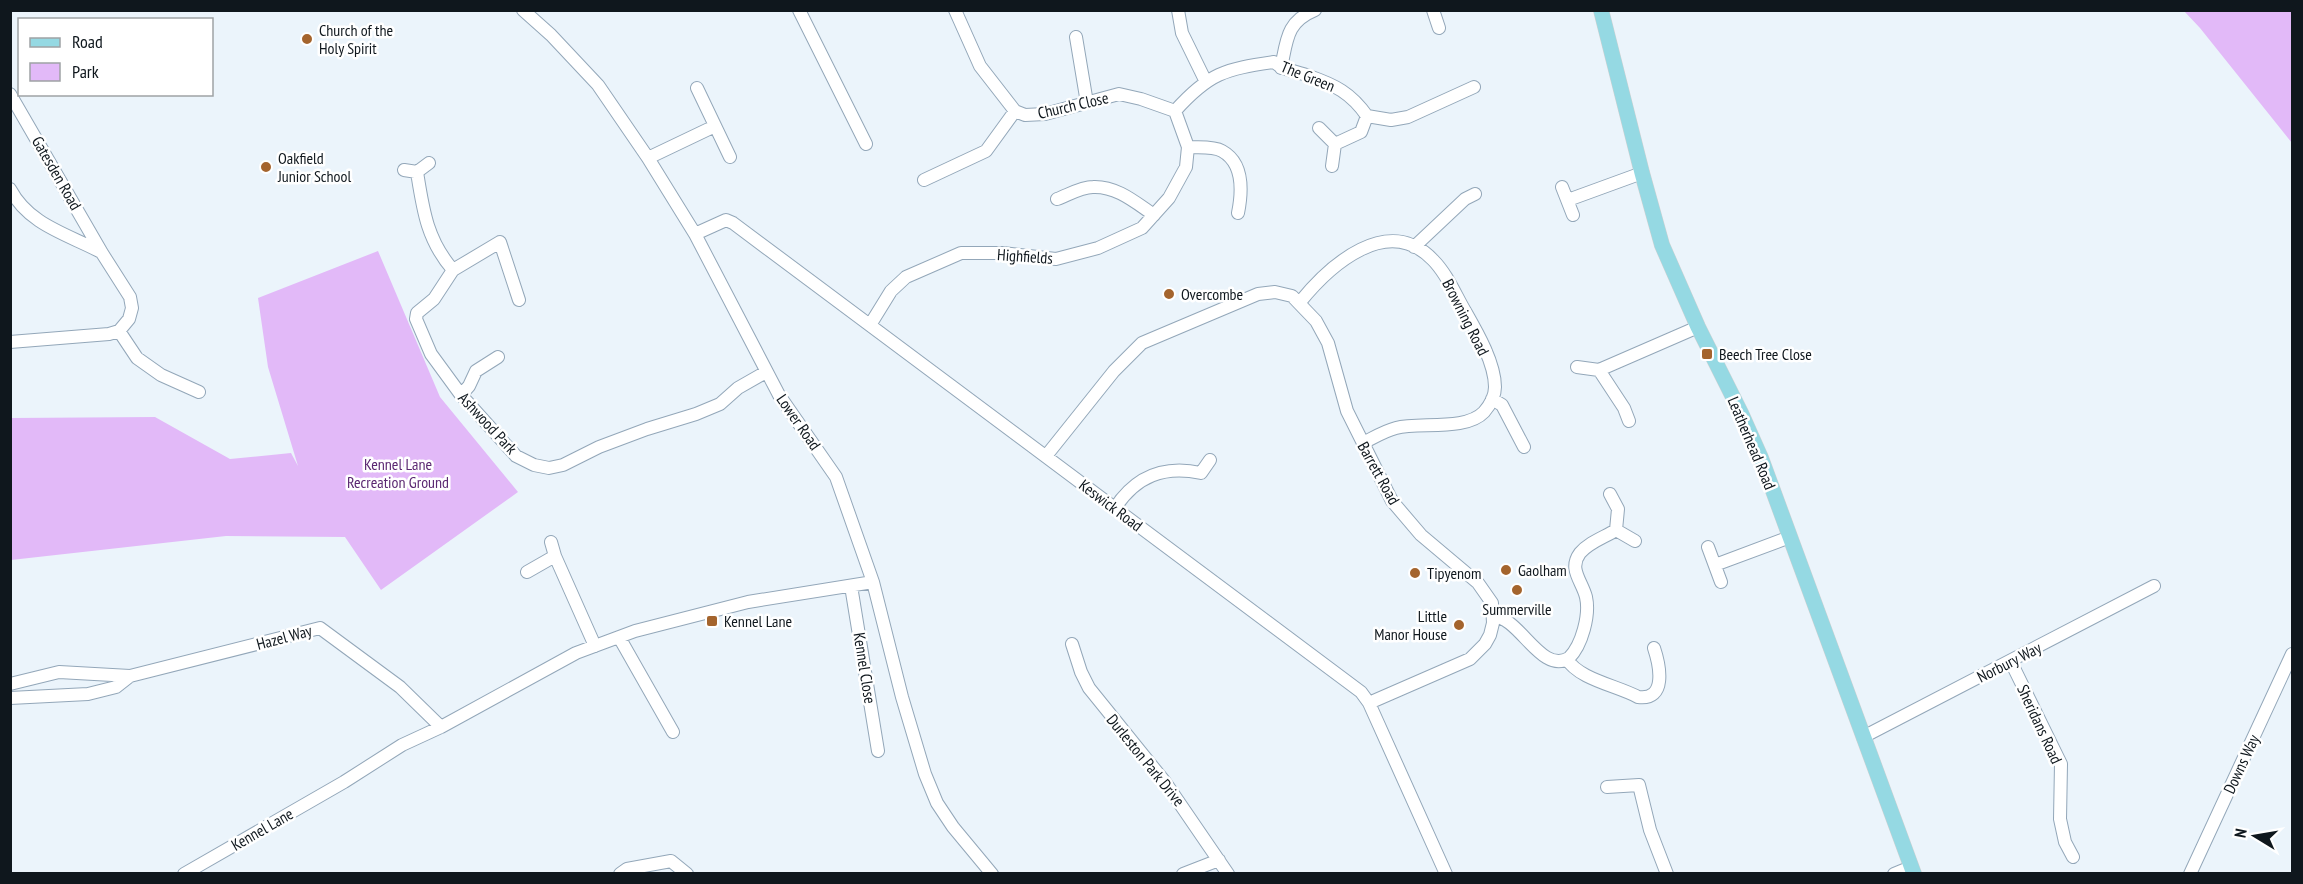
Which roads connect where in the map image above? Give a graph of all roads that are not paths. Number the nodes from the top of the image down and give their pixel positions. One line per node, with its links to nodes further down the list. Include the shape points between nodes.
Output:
1 (523, 10): 25 (street, Lower Road, via 598,85)
2 (799, 10): 21 (street)
3 (955, 10): 16 (street, Church Close, via 980,66)
4 (1178, 10): 11 (street, via 1182,33)
5 (1315, 10): 10 (street, via 1301,16 1293,26)
6 (1433, 10): 8 (street)
7 (1601, 10): 30 (main road, Leatherhead Road)
8 (1439, 28)
9 (1076, 37): 15 (street)
10 (1281, 68): 11 (street, The Green, via 1274,62 1233,68); 18 (street, The Green, via 1343,90)
11 (1206, 82): 17 (street, The Green)
12 (1474, 87): 18 (street, via 1408,117 1391,120)
13 (697, 88): 19 (street)
14 (10, 94): 42 (street, Gatesden Road)
15 (1087, 103): 16 (street, Church Close, via 1045,114); 17 (street, Church Close, via 1119,94)
16 (1015, 111): 31 (street, via 986,152)
17 (1175, 111): 23 (street)
18 (1367, 116): 22 (street, via 1361,132)
19 (715, 126): 24 (street); 25 (street)
20 (1319, 128): 22 (street)
21 (866, 144)
22 (1335, 144): 27 (street)
23 (1188, 147): 37 (street, via 1215,148 1236,165 1241,195); 38 (street, Highfields, via 1182,177)
24 (730, 157)
25 (648, 159): 40 (street, Lower Road)
26 (429, 163): 29 (street)
27 (1332, 166)
28 (404, 170): 29 (street)
29 (417, 172): 43 (street, via 429,233)
30 (1642, 173): 36 (street); 47 (main road, Leatherhead Road, via 1662,245)
31 (924, 180)
32 (1562, 187): 36 (street)
33 (10, 189): 42 (street, Gatesden Road, via 36,220)
34 (1475, 194): 41 (street)
35 (1057, 199): 38 (street, via 1083,189 1101,188 1122,193)
36 (1568, 200): 39 (street)
37 (1238, 213)
38 (1154, 215): 46 (street, Highfields, via 1142,228 1098,248 1056,259 961,253 906,277 891,291)
39 (1573, 216)
40 (695, 234): 46 (street, Keswick Road, via 729,220); 53 (street, Lower Road)
41 (1414, 247): 45 (street, Browning Road, via 1388,242 1354,253 1327,272); 56 (street, Browning Road, via 1438,266 1480,338 1494,382)
42 (102, 253): 48 (street, Gatesden Road, via 130,297 129,319)
43 (453, 270): 44 (street, Ashwood Park, via 500,242); 55 (street, Ashwood Park, via 416,319 431,354)
44 (519, 300)
45 (1300, 302): 58 (street, Barrett Road, via 1328,343 1342,397); 60 (street, via 1268,291 1222,315 1142,343)
46 (870, 325): 60 (street, Keswick Road)
47 (1698, 327): 52 (street); 65 (main road, Leatherhead Road, via 1741,413)
48 (119, 331): 49 (street); 54 (street, via 137,358 161,375)
49 (10, 342)
50 (498, 357): 55 (street, via 476,371)
51 (1576, 367): 52 (street)
52 (1599, 370): 57 (street)
53 (766, 372): 55 (street, Ashwood Park, via 720,404 549,468 516,456); 72 (street, Lower Road, via 836,477)
54 (199, 392)
55 (461, 396)
56 (1492, 399): 58 (street, via 1484,413 1469,421 1395,428); 59 (street, via 1522,429)
57 (1629, 421)
58 (1363, 443): 76 (street, Barrett Road, via 1392,501 1421,535 1478,583 1492,603)
59 (1524, 447)
60 (1046, 456): 63 (street, Keswick Road)
61 (1210, 460): 63 (street, via 1206,473 1177,469 1156,474 1130,488)
62 (1615, 496): 64 (street)
63 (1115, 508): 87 (street, Keswick Road, via 1361,692)
64 (1616, 530): 66 (street); 82 (street, via 1582,551 1576,562 1587,607 1580,641)
65 (1790, 537): 70 (street); 90 (main road, Leatherhead Road)
66 (1635, 541)
67 (551, 542): 69 (street)
68 (1708, 547): 70 (street)
69 (555, 556): 71 (street); 79 (street)
70 (1715, 565): 73 (street)
71 (527, 572)
72 (873, 582): 74 (street, Kennel Lane); 99 (street, Lower Road, via 929,785 953,827)
73 (1721, 582)
74 (851, 585): 77 (street, Kennel Lane, via 748,602); 91 (street, Kennel Close)
75 (2154, 586): 83 (street, Norbury Way)
76 (1493, 616): 82 (street, via 1507,620 1545,656 1559,662); 87 (street, via 1490,635 1470,659)
77 (618, 637): 79 (street, Kennel Lane); 89 (street)
78 (1072, 644): 94 (street, Durleston Park Drive, via 1089,688 1165,782)
79 (595, 646): 88 (street, Kennel Lane)
80 (1654, 648): 82 (street, via 1659,664 1658,689 1646,698 1574,669)
81 (2292, 654): 105 (street, Downs Way)
82 (1568, 660)
83 (2011, 662): 90 (street, Norbury Way); 93 (street, Sheridans Road, via 2058,756 2060,819)
84 (130, 676): 85 (street, Hazel Way, via 59,672); 86 (street, Hazel Way, via 116,687 88,694); 88 (street, Hazel Way, via 320,628 400,687)
85 (10, 684)
86 (10, 698)
87 (1369, 704): 102 (street, Keswick Road)
88 (441, 727): 96 (street, Kennel Lane, via 402,745)
89 (673, 732)
90 (1863, 737): 95 (main road, Leatherhead Road)
91 (878, 751)
92 (1607, 787): 103 (street, via 1639,785 1650,830)
93 (2073, 857)
94 (1220, 860): 100 (street); 101 (street, Durleston Park Drive)
95 (1913, 870): 104 (street)
96 (184, 873)
97 (620, 873): 98 (street, via 671,861)
98 (687, 873)
99 (992, 873)
100 (1183, 873)
101 (1228, 873)
102 (1446, 873)
103 (1667, 873)
104 (1894, 873)
105 (2190, 873)

